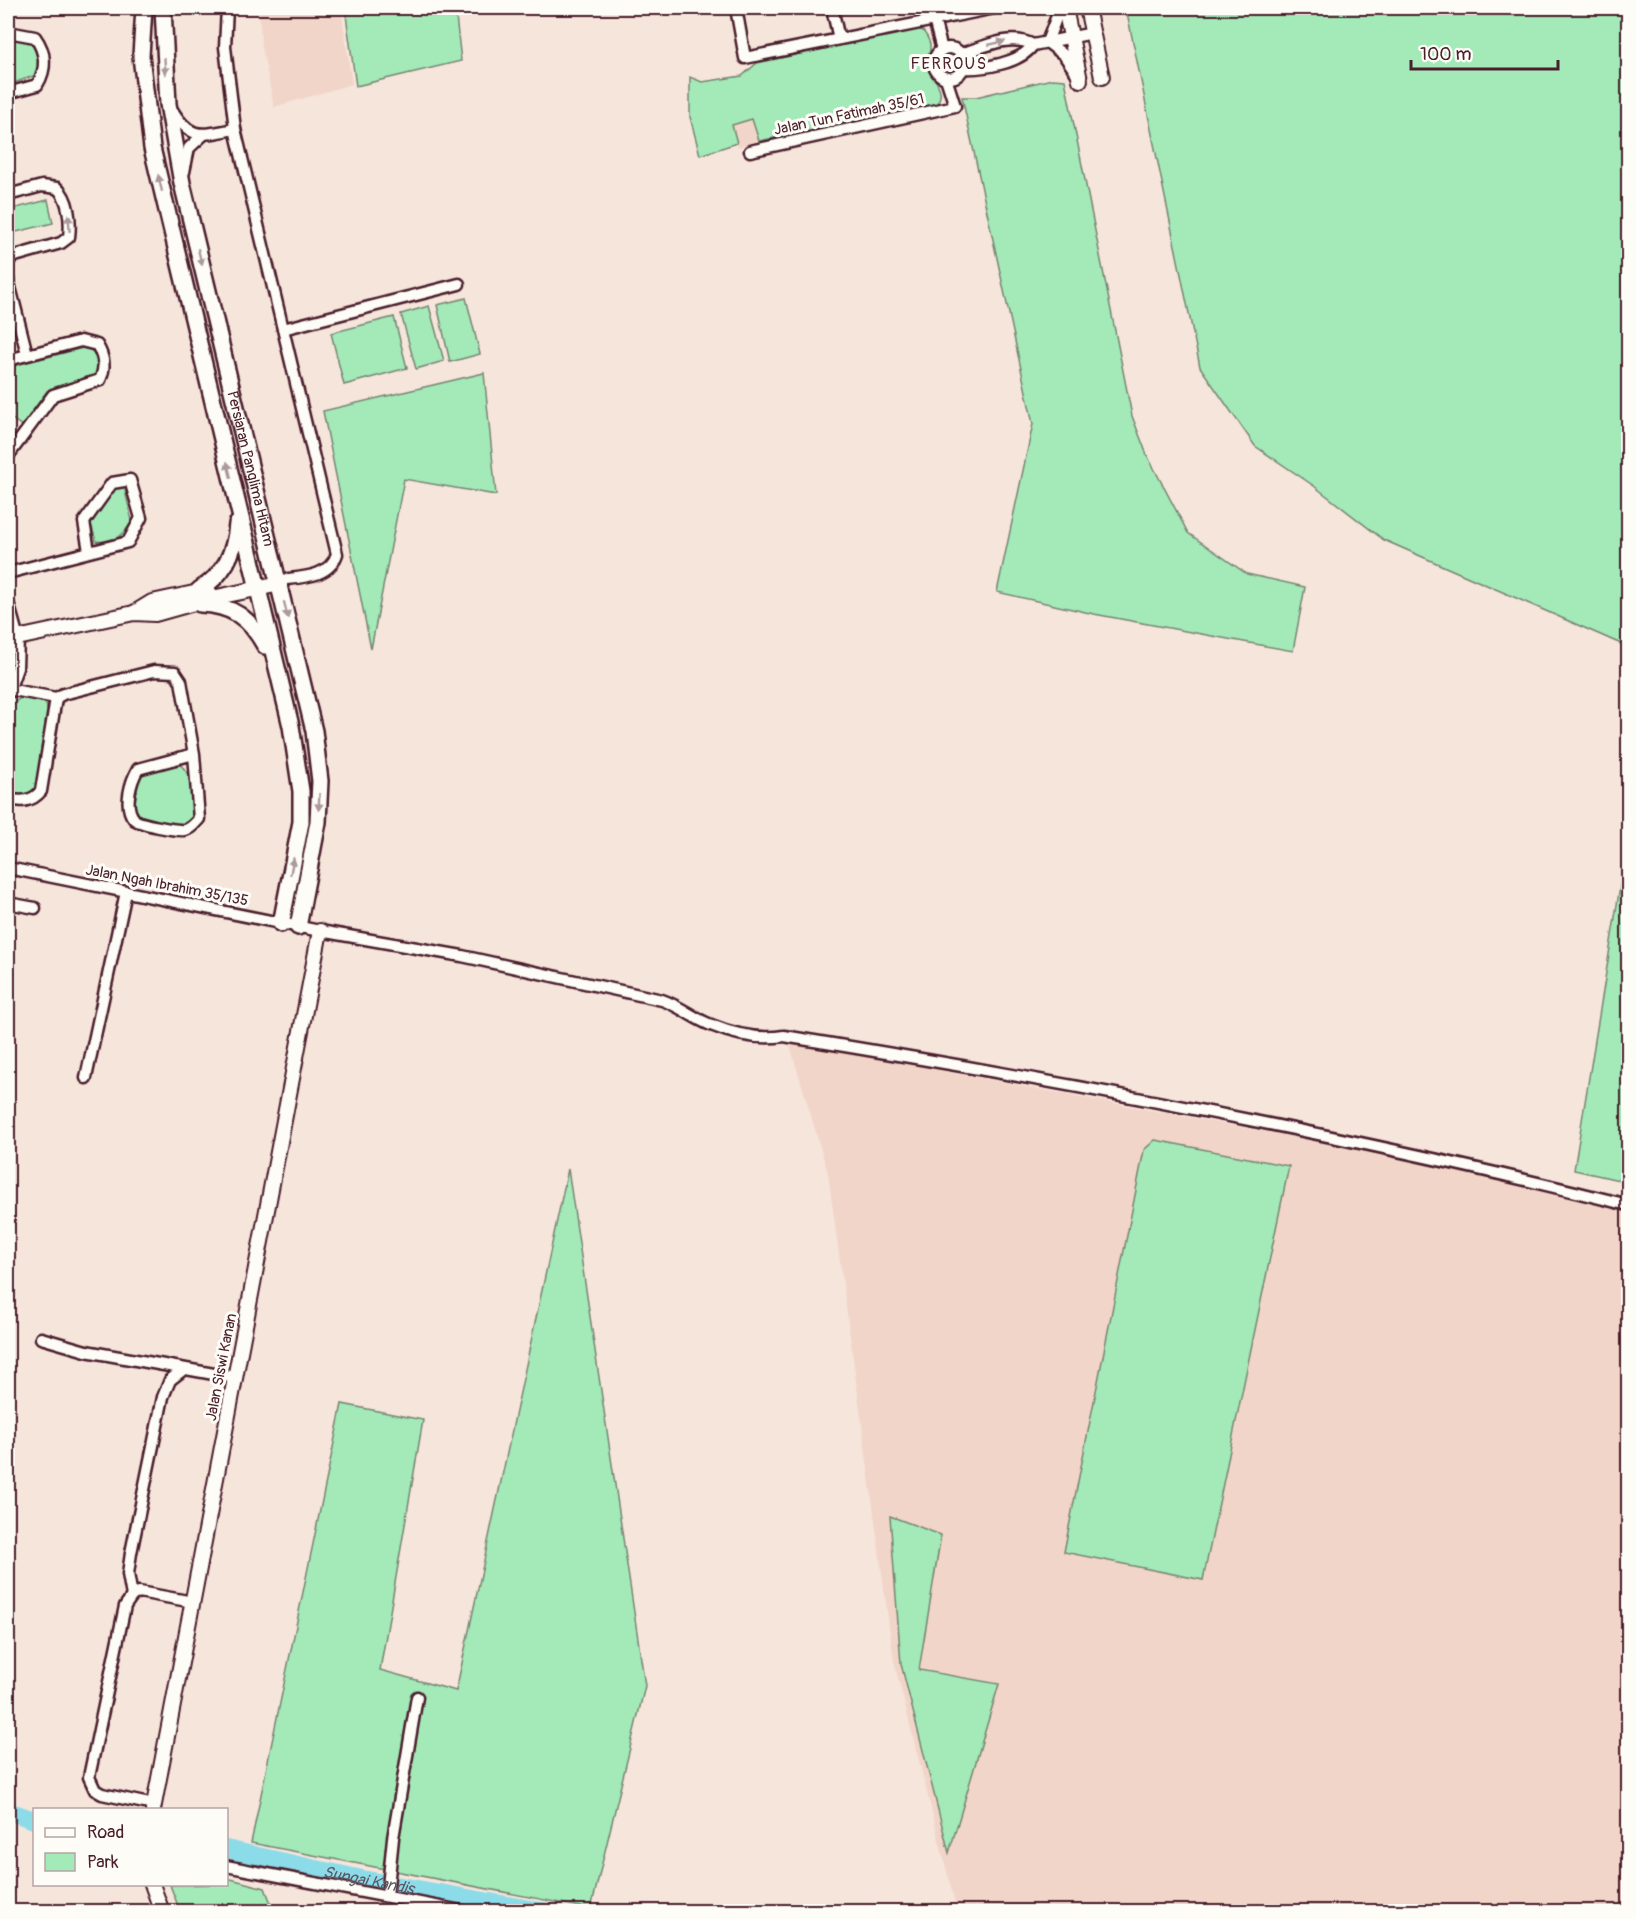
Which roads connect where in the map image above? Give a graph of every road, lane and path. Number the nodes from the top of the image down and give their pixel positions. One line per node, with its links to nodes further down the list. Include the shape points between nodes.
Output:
1 (133, 8): 21 (main road)
2 (144, 8): 21 (main road, Persiaran Panglima Hitam)
3 (163, 8): 27 (main road, Persiaran Panglima Hitam, one-way to 27)
4 (227, 8): 28 (street, via 225,47)
5 (736, 8): 16 (street, via 745,58)
6 (832, 8): 16 (street)
7 (931, 8): 12 (street)
8 (995, 8): 12 (street)
9 (1060, 8): 17 (street)
10 (1065, 8): 15 (street)
11 (1087, 8): 14 (street)
12 (933, 20): 16 (street); 19 (street)
13 (8, 32): 26 (street, via 35,37 45,60 37,85)
14 (1093, 33): 15 (street); 23 (street)
15 (1071, 37): 17 (street); 25 (street)
16 (839, 39)
17 (1047, 42): 18 (street); 25 (street, via 1064,55)
18 (1033, 45): 20 (street, one-way to 18, via 999,42 1023,39); 22 (street, via 1027,54)
19 (942, 50): 20 (street, via 951,48); 24 (street, via 935,56 934,66)
20 (961, 54): 22 (street)
21 (141, 56): 40 (main road, Persiaran Panglima Hitam, one-way to 21, via 152,148)
22 (963, 68): 24 (street)
23 (1102, 77)
24 (946, 78): 30 (street, Jalan Tun Fatimah 35/61, via 955,106)
25 (1080, 80)
26 (8, 93)
27 (168, 104): 29 (street, via 183,128); 31 (main road, Persiaran Panglima Hitam)
28 (235, 129): 29 (street); 36 (street)
29 (203, 135): 31 (street, via 189,148)
30 (750, 151)
31 (182, 183): 43 (main road, Persiaran Panglima Hitam, one-way to 43)
32 (8, 195): 33 (street, one-way to 32, via 61,243 69,237 70,227 64,197 57,188 42,186)
33 (8, 258)
34 (8, 279): 37 (street)
35 (459, 284): 36 (street)
36 (283, 329): 43 (street, via 337,554 333,566 321,574)
37 (27, 354): 38 (street); 39 (street, via 91,342 103,357 104,372 100,380 52,395)
38 (8, 360)
39 (8, 456)
40 (237, 504): 44 (main road, Persiaran Panglima Hitam); 45 (main road, via 236,543 224,570)
41 (89, 551): 41 (street, via 128,542 135,531 141,519 130,480 112,483 84,522); 42 (street)
42 (8, 573)
43 (279, 579): 44 (street); 58 (main road, Persiaran Panglima Hitam, one-way to 58, via 314,731 320,781 318,822)
44 (256, 584): 45 (street); 48 (main road, Persiaran Panglima Hitam)
45 (200, 597): 47 (street, via 152,602 134,613); 48 (main road, via 243,615 257,630)
46 (8, 602): 47 (street)
47 (13, 639): 49 (street, via 17,668)
48 (276, 667): 57 (main road, Persiaran Panglima Hitam, one-way to 48, via 301,822 291,726)
49 (8, 690): 50 (street)
50 (56, 698): 51 (street, via 154,671 175,672 181,681); 52 (street, via 41,791 27,801)
51 (194, 753): 51 (street, via 199,819 191,828 182,831 134,820 129,801 132,779 138,769)
52 (8, 799)
53 (8, 868): 54 (street, Jalan Ngah Ibrahim 35/135)
54 (126, 892): 57 (street, Jalan Ngah Ibrahim 35/135); 60 (street)
55 (8, 903): 56 (street)
56 (35, 908)
57 (281, 924): 58 (street, Jalan Ngah Ibrahim 35/135)
58 (298, 927): 59 (street, Jalan Ngah Ibrahim 35/135)
59 (320, 932): 61 (street, Jalan Ngah Ibrahim 35/135, via 462,956 662,1000 731,1032 890,1053 1138,1099 1439,1159); 64 (street, Jalan Siswi Kanan)
60 (86, 1078)
61 (1629, 1204)
62 (41, 1338): 63 (street, via 86,1351)
63 (184, 1369): 64 (street); 65 (street, via 170,1380 163,1397 131,1553 128,1574)
64 (236, 1378): 66 (street, Jalan Siswi Kanan)
65 (132, 1596): 66 (street, via 139,1592); 68 (street, via 125,1606 89,1777 95,1790 102,1794)
66 (193, 1602): 68 (street, Jalan Siswi Kanan)
67 (417, 1697): 71 (street)
68 (154, 1807)
69 (228, 1866): 71 (street)
70 (153, 1886): 72 (street)
71 (387, 1893): 73 (street)
72 (162, 1911)
73 (467, 1911)

